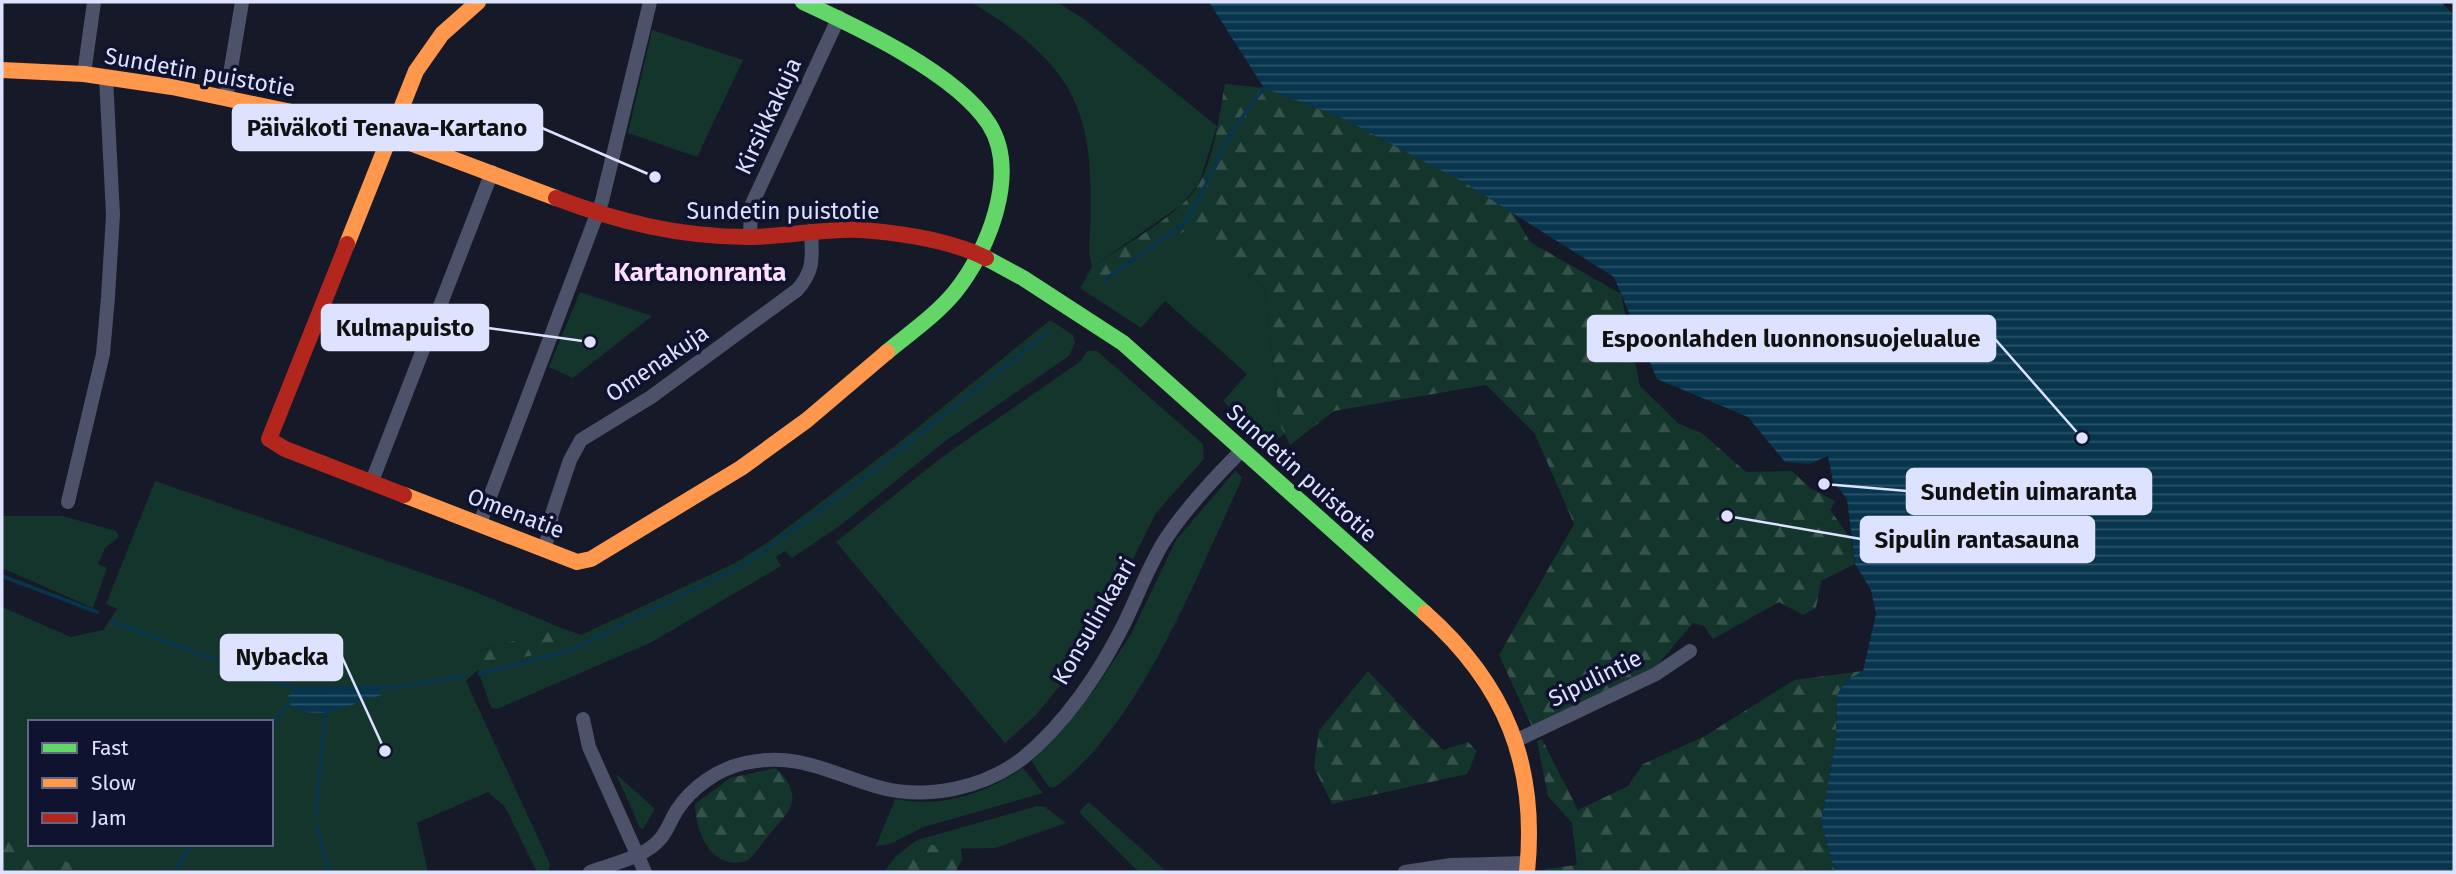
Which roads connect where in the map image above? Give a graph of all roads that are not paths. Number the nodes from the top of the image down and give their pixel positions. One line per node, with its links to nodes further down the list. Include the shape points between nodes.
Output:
1 (94, 2): 8 (street)
2 (242, 2): 10 (street)
3 (478, 2): 11 (street, via 442,34 416,71)
4 (650, 2): 13 (street)
5 (803, 2): 6 (street, Omenatie)
6 (839, 17): 15 (street, Kirsikkakuja, via 751,206); 16 (street, Omenatie, via 915,62 978,109 988,123 1001,155 1003,184 998,210)
7 (2, 70): 8 (street, Sundetin puistotie)
8 (85, 74): 9 (street, Sundetin puistotie)
9 (106, 77): 10 (street, Sundetin puistotie); 19 (street, via 113,215 103,354)
10 (226, 98): 11 (street, Sundetin puistotie)
11 (389, 133): 12 (street, Sundetin puistotie); 18 (street, Omenatie, via 269,439)
12 (492, 172): 13 (street, Sundetin puistotie); 18 (street)
13 (597, 214): 15 (street, Sundetin puistotie, via 670,232); 20 (street)
14 (811, 231): 15 (street, Sundetin puistotie); 16 (street, Sundetin puistotie, via 860,230 944,243); 21 (street, Omenakuja, via 809,277 797,290 651,397 581,440 570,460)
15 (750, 237)
16 (978, 254): 17 (street, Sundetin puistotie, via 1123,343); 21 (street, Omenatie, via 963,283 937,310 840,394 720,482 591,559 577,562)
17 (1242, 450): 24 (street, Sundetin puistotie, via 1453,638 1492,687); 25 (street, Konsulinkaari, via 1163,544 1091,680 1022,759 971,785 921,792 884,789 800,760 742,763 698,787 678,808 661,838)
18 (372, 481): 20 (street, Omenatie)
19 (68, 502)
20 (480, 523): 21 (street, Omenatie)
21 (544, 548)
22 (1690, 651): 24 (street, Sipulintie, via 1656,674)
23 (583, 719): 25 (street, via 589,747)
24 (1517, 740): 26 (street, Sundetin puistotie, via 1532,802)
25 (636, 854): 27 (street, Konsulinkaari); 28 (street)
26 (1527, 868): 29 (street, via 1451,864)
27 (590, 872)
28 (645, 872)
29 (1405, 872)

